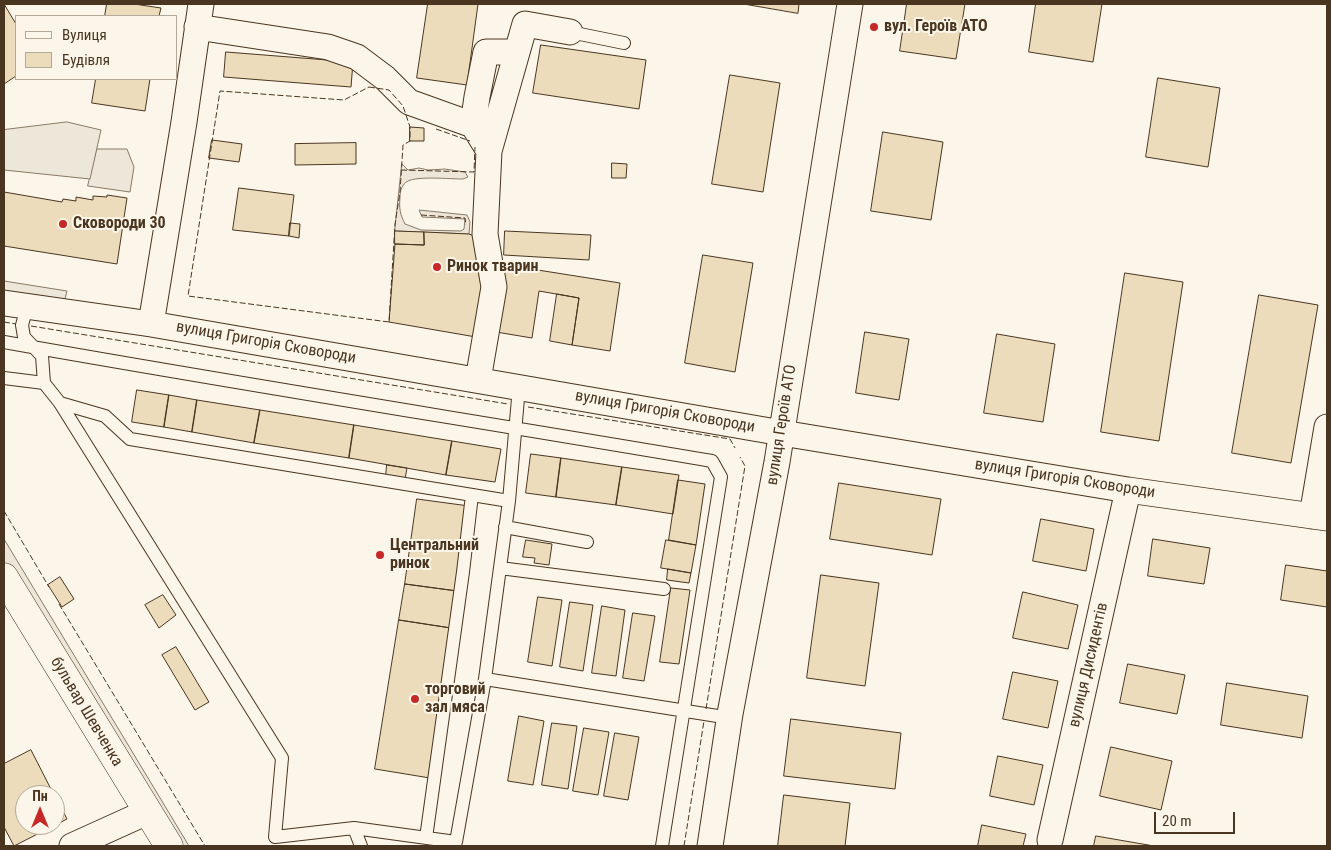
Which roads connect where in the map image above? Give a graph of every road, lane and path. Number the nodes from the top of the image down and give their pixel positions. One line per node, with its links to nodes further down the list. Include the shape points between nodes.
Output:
1 (850, 4): 19 (street, вулиця Героїв АТО)
2 (199, 16): 6 (street, via 357,57 409,102); 9 (street)
3 (570, 32): 4 (lane); 5 (street, via 525,24)
4 (624, 43)
5 (517, 52): 6 (street, via 486,52); 7 (street)
6 (473, 125): 7 (street)
7 (489, 151): 13 (street, via 485,234 494,287)
8 (15, 305): 9 (street, вулиця Григорія Сковороди); 11 (lane, via 24,337)
9 (151, 324): 13 (street, вулиця Григорія Сковороди)
10 (4, 342): 11 (lane)
11 (33, 347): 14 (lane, via 42,356); 17 (lane)
12 (4, 378): 14 (lane)
13 (478, 380): 15 (street, вулиця Григорія Сковороди)
14 (44, 383): 16 (lane)
15 (519, 387): 17 (lane); 19 (street, вулиця Григорія Сковороди)
16 (60, 403): 21 (lane, via 105,416 130,438); 33 (lane, via 282,758 275,837)
17 (515, 427): 22 (lane); 30 (lane, via 712,461 721,477)
18 (1327, 427): 23 (street)
19 (782, 433): 20 (street, вулиця Григорія Сковороди); 31 (street, вулиця Героїв АТО)
20 (1128, 490): 23 (street, вулиця Григорія Сковороди); 35 (street, вулиця Дисидентів)
21 (472, 495): 22 (lane); 34 (lane)
22 (509, 501): 24 (lane)
23 (1320, 517)
24 (505, 527): 25 (lane); 26 (lane)
25 (587, 542)
26 (500, 568): 28 (lane); 29 (lane)
27 (4, 577): 32 (street, бульвар Шевченка)
28 (664, 589)
29 (485, 679): 30 (lane); 34 (lane, via 456,842)
30 (683, 711): 31 (lane); 39 (lane)
31 (730, 718): 40 (street, вулиця Героїв АТО)
32 (146, 812): 36 (street); 37 (street, бульвар Шевченка)
33 (354, 828): 34 (lane); 38 (lane)
34 (426, 838)
35 (1050, 840)
36 (72, 846)
37 (169, 846)
38 (361, 846)
39 (662, 846)
40 (710, 846)

